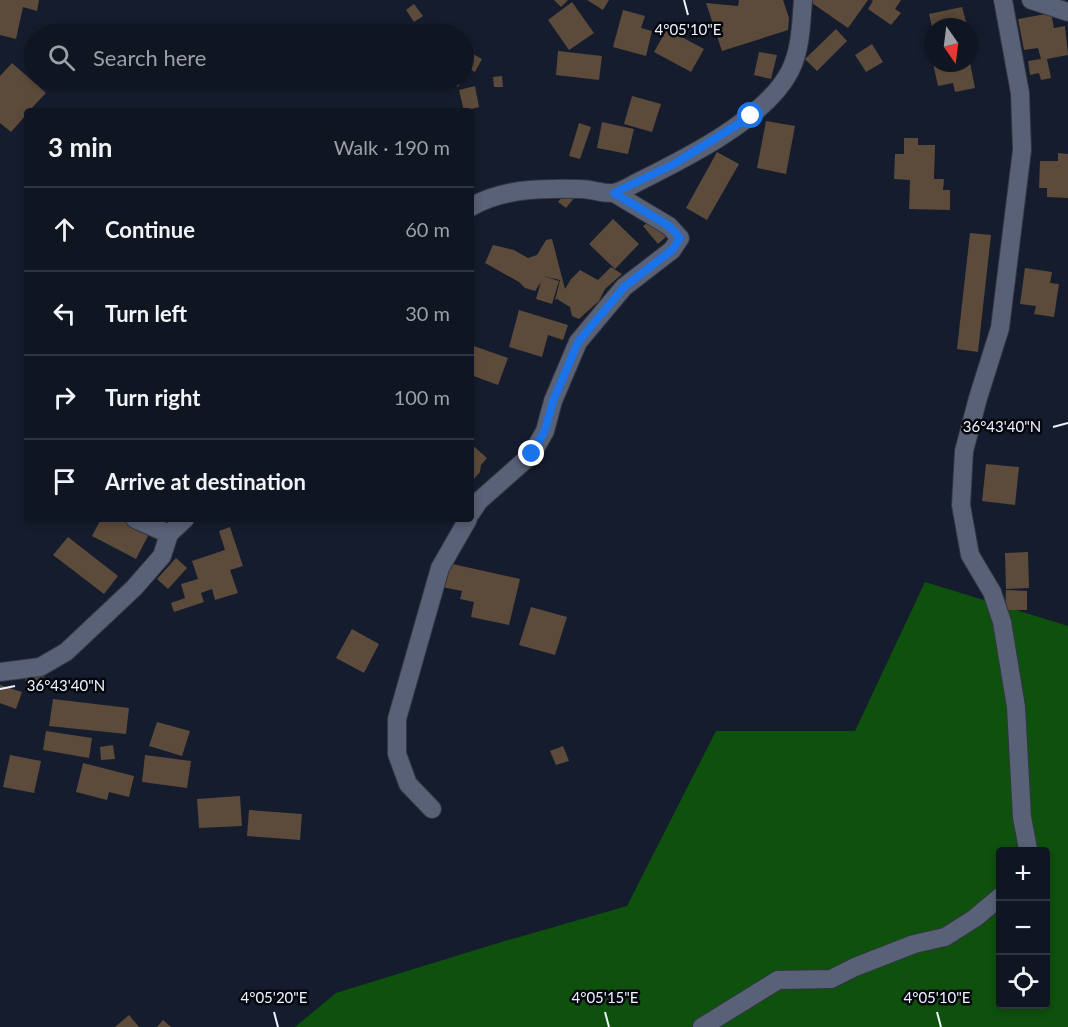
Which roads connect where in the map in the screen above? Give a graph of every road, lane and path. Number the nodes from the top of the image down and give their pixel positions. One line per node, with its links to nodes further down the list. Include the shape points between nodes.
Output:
1 (803, 0): 5 (street, via 799,46 777,93 751,116 707,144)
2 (1004, 0): 14 (street, via 1020,93 1022,150 1000,328 964,451 961,505 970,555 992,592 1002,622 1016,707 1022,817)
3 (1031, 0): 4 (street)
4 (1068, 12)
5 (614, 193): 6 (street, via 584,189 511,192); 7 (street, via 669,226 680,238 672,250 624,287 578,342 532,454)
6 (474, 205)
7 (474, 508)
8 (142, 522): 11 (street)
9 (182, 522): 11 (street)
10 (466, 522): 13 (street, via 440,568 397,719 397,754 408,784)
11 (169, 534): 12 (street, via 162,556 66,652 40,667)
12 (0, 672)
13 (432, 809)
14 (1028, 847)
15 (996, 900): 16 (street, via 945,937 915,944 831,979 778,980)
16 (702, 1027)

